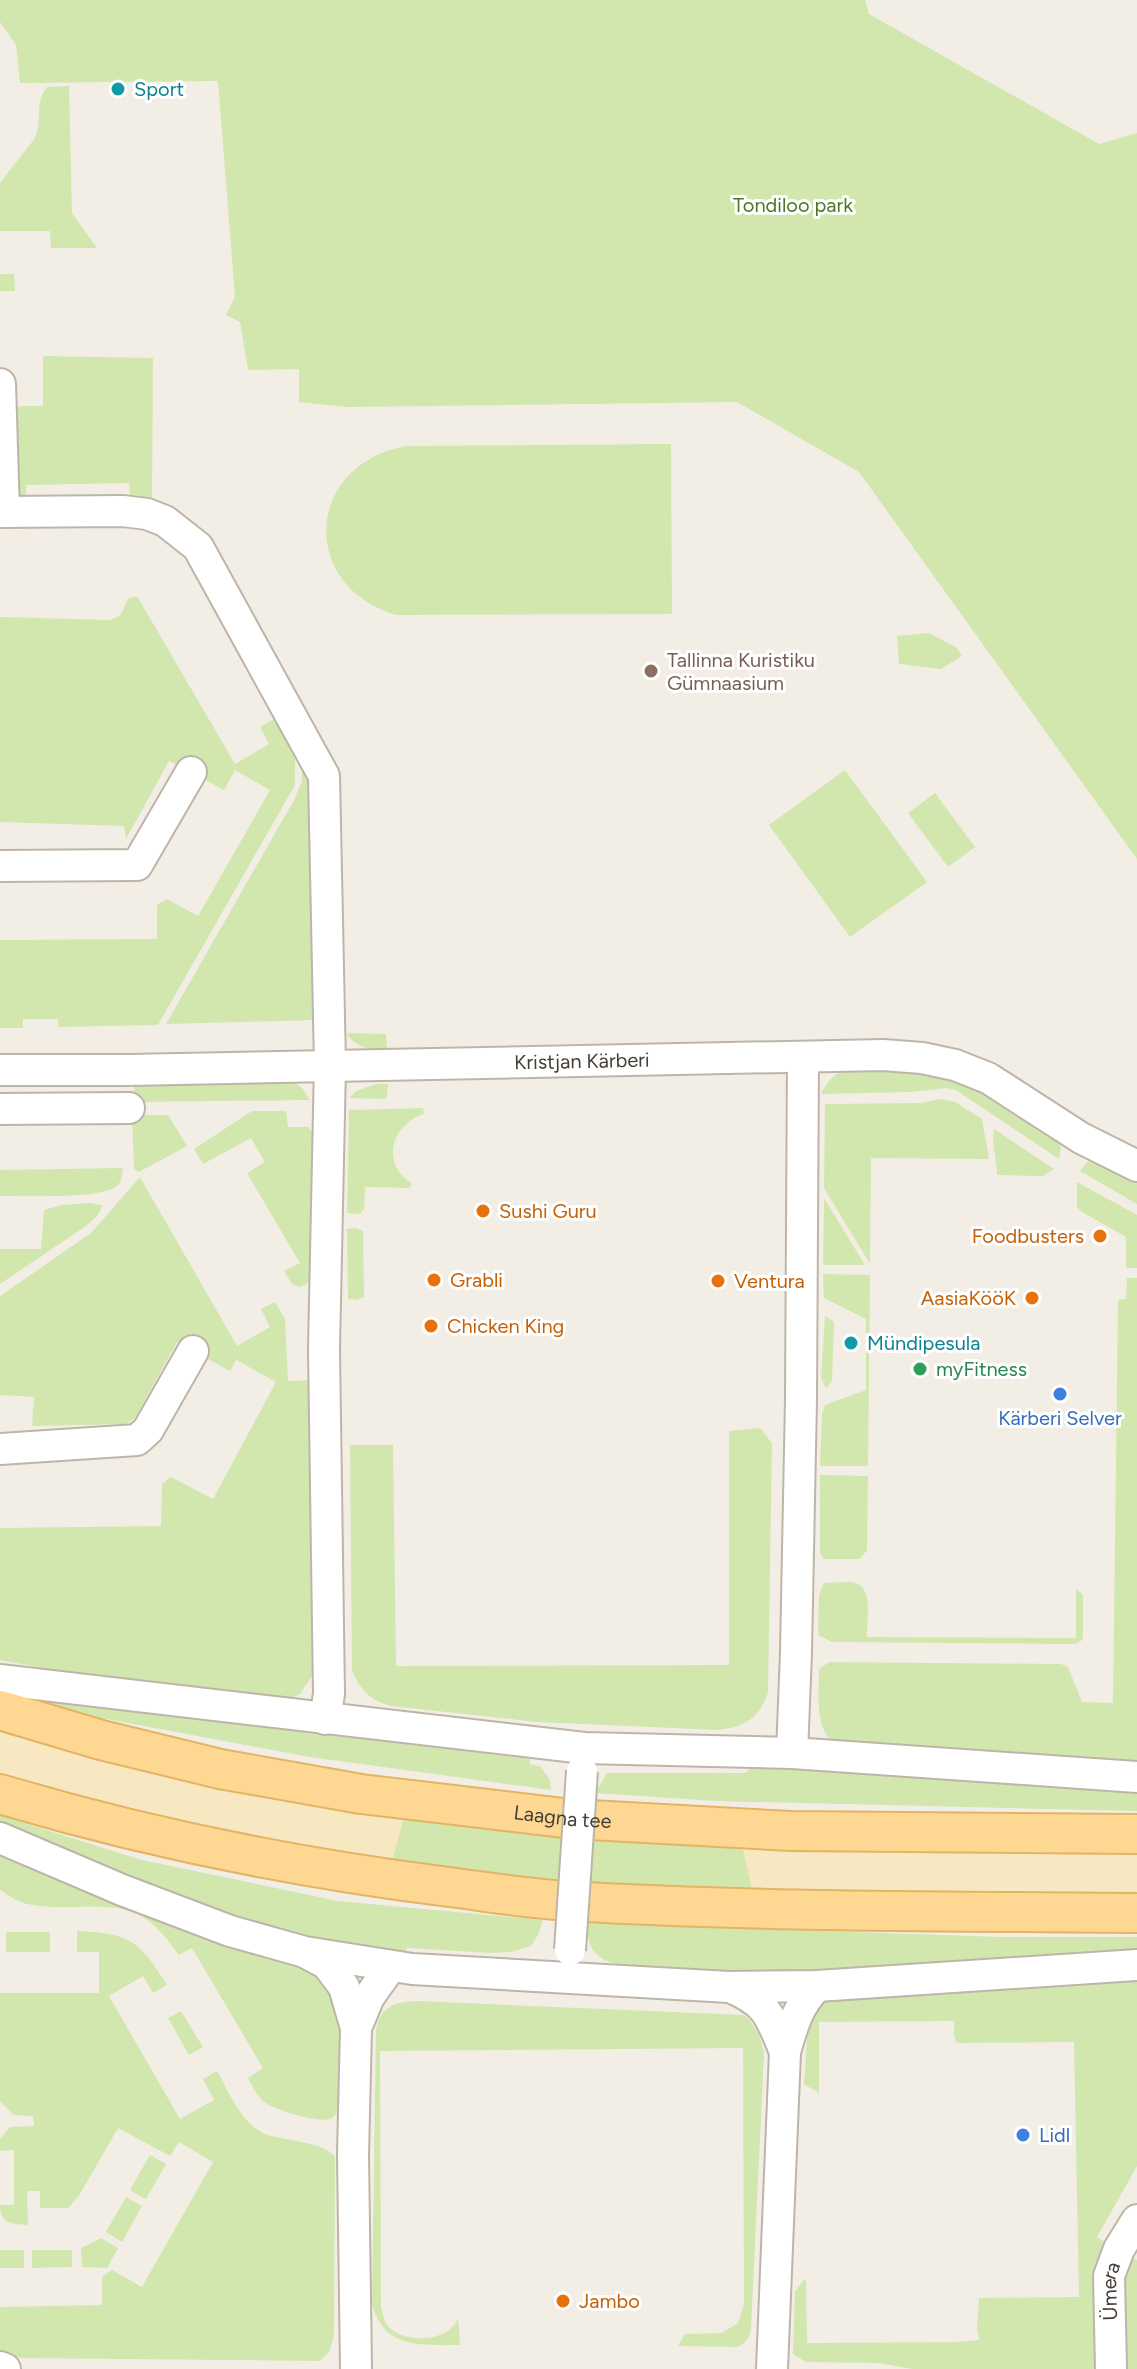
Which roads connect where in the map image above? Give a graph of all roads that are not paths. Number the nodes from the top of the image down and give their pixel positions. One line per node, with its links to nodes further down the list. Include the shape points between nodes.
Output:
1 (0, 384): 2 (street)
2 (2, 512): 6 (street, via 147,514 198,547 324,776)
3 (191, 772): 4 (street, via 137,865)
4 (0, 866)
5 (803, 1058): 6 (street, Kristjan Kärberi); 10 (street, Kristjan Kärberi, via 883,1055 955,1065 988,1078 1081,1138); 18 (street)
6 (330, 1065): 7 (street, Kristjan Kärberi); 17 (street)
7 (0, 1070)
8 (129, 1108): 9 (street)
9 (0, 1109)
10 (1137, 1166)
11 (193, 1351): 12 (street, via 137,1440)
12 (0, 1449)
13 (0, 1667): 15 (street)
14 (0, 1680): 15 (street)
15 (94, 1691): 17 (street)
16 (0, 1710): 22 (main road, Laagna tee, via 220,1769 361,1794 572,1819 791,1831)
17 (325, 1719): 19 (street)
18 (792, 1753): 19 (street); 20 (street)
19 (576, 1759): 26 (street, bridge)
20 (1137, 1777)
21 (0, 1794): 24 (main road, via 214,1848 363,1876 566,1901)
22 (1137, 1834)
23 (7, 1842): 25 (street, via 182,1914)
24 (1137, 1913)
25 (305, 1952): 28 (street); 31 (street, via 327,1964 344,1987)
26 (562, 1963): 28 (street); 30 (street)
27 (1137, 1965): 29 (street)
28 (391, 1966): 31 (street)
29 (817, 1986): 30 (street); 32 (street, via 796,2016)
30 (729, 1987): 32 (street, via 752,1996 768,2013)
31 (356, 2028): 34 (street)
32 (785, 2052): 35 (street)
33 (1137, 2220): 36 (street, Ümera, via 1109,2276)
34 (356, 2369)
35 (772, 2369)
36 (1111, 2369)

